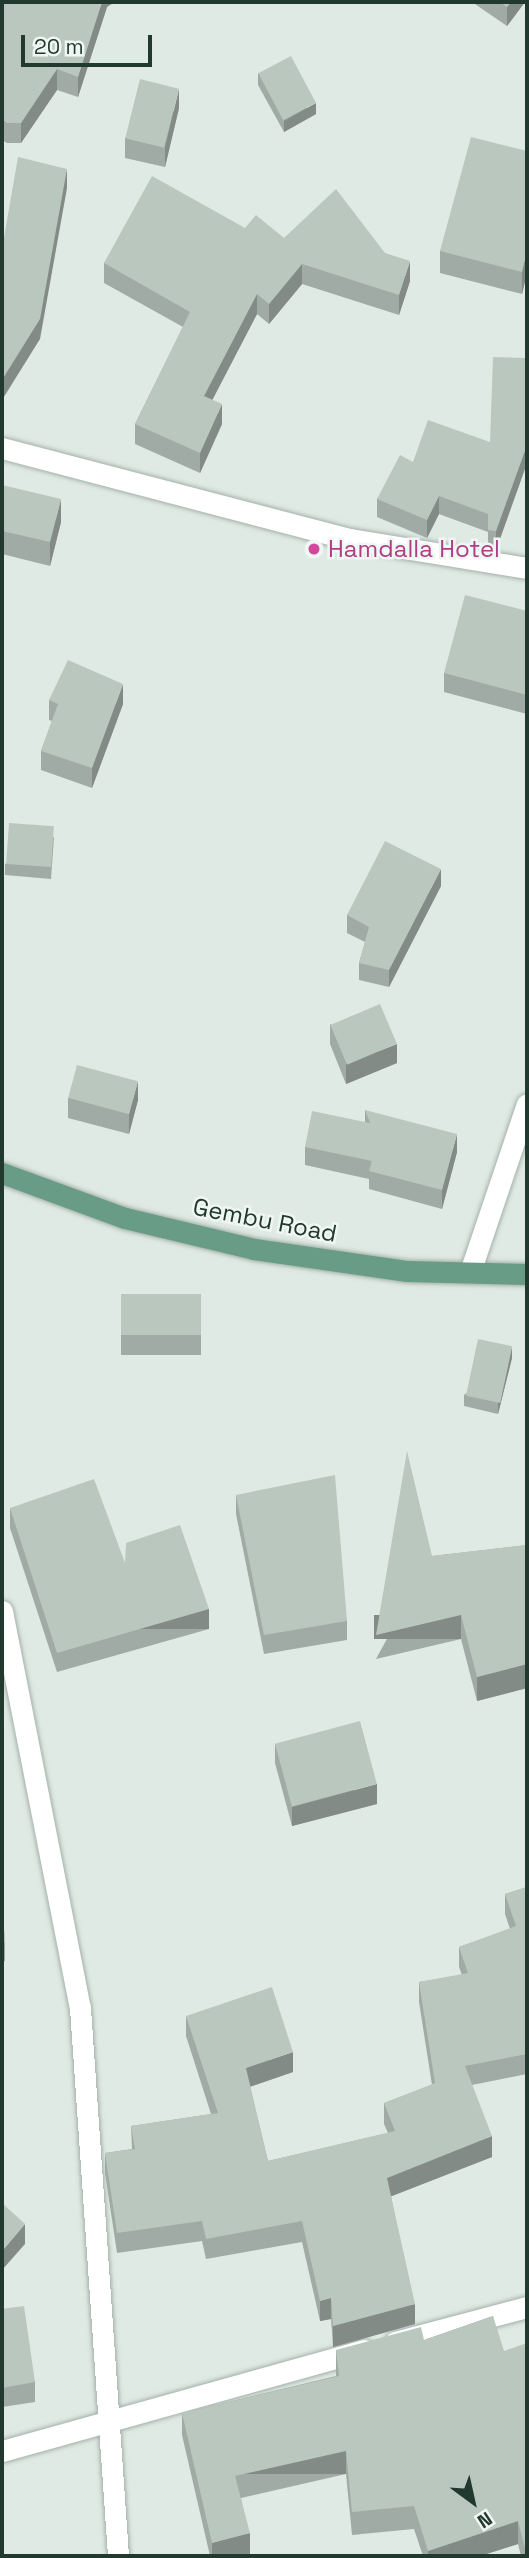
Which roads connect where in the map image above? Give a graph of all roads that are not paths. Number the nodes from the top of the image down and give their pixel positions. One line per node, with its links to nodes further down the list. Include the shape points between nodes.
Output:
1 (2, 448): 2 (street, via 350,539)
2 (527, 568)
3 (527, 1104): 5 (street)
4 (2, 1173): 5 (main road, Gembu Road, via 125,1218 254,1249 407,1271)
5 (470, 1272): 6 (main road, Gembu Road)
6 (527, 1274)
7 (2, 1611): 9 (street, via 80,2008)
8 (527, 2306): 9 (street)
9 (109, 2418): 10 (street); 11 (street)
10 (2, 2451)
11 (118, 2556)

